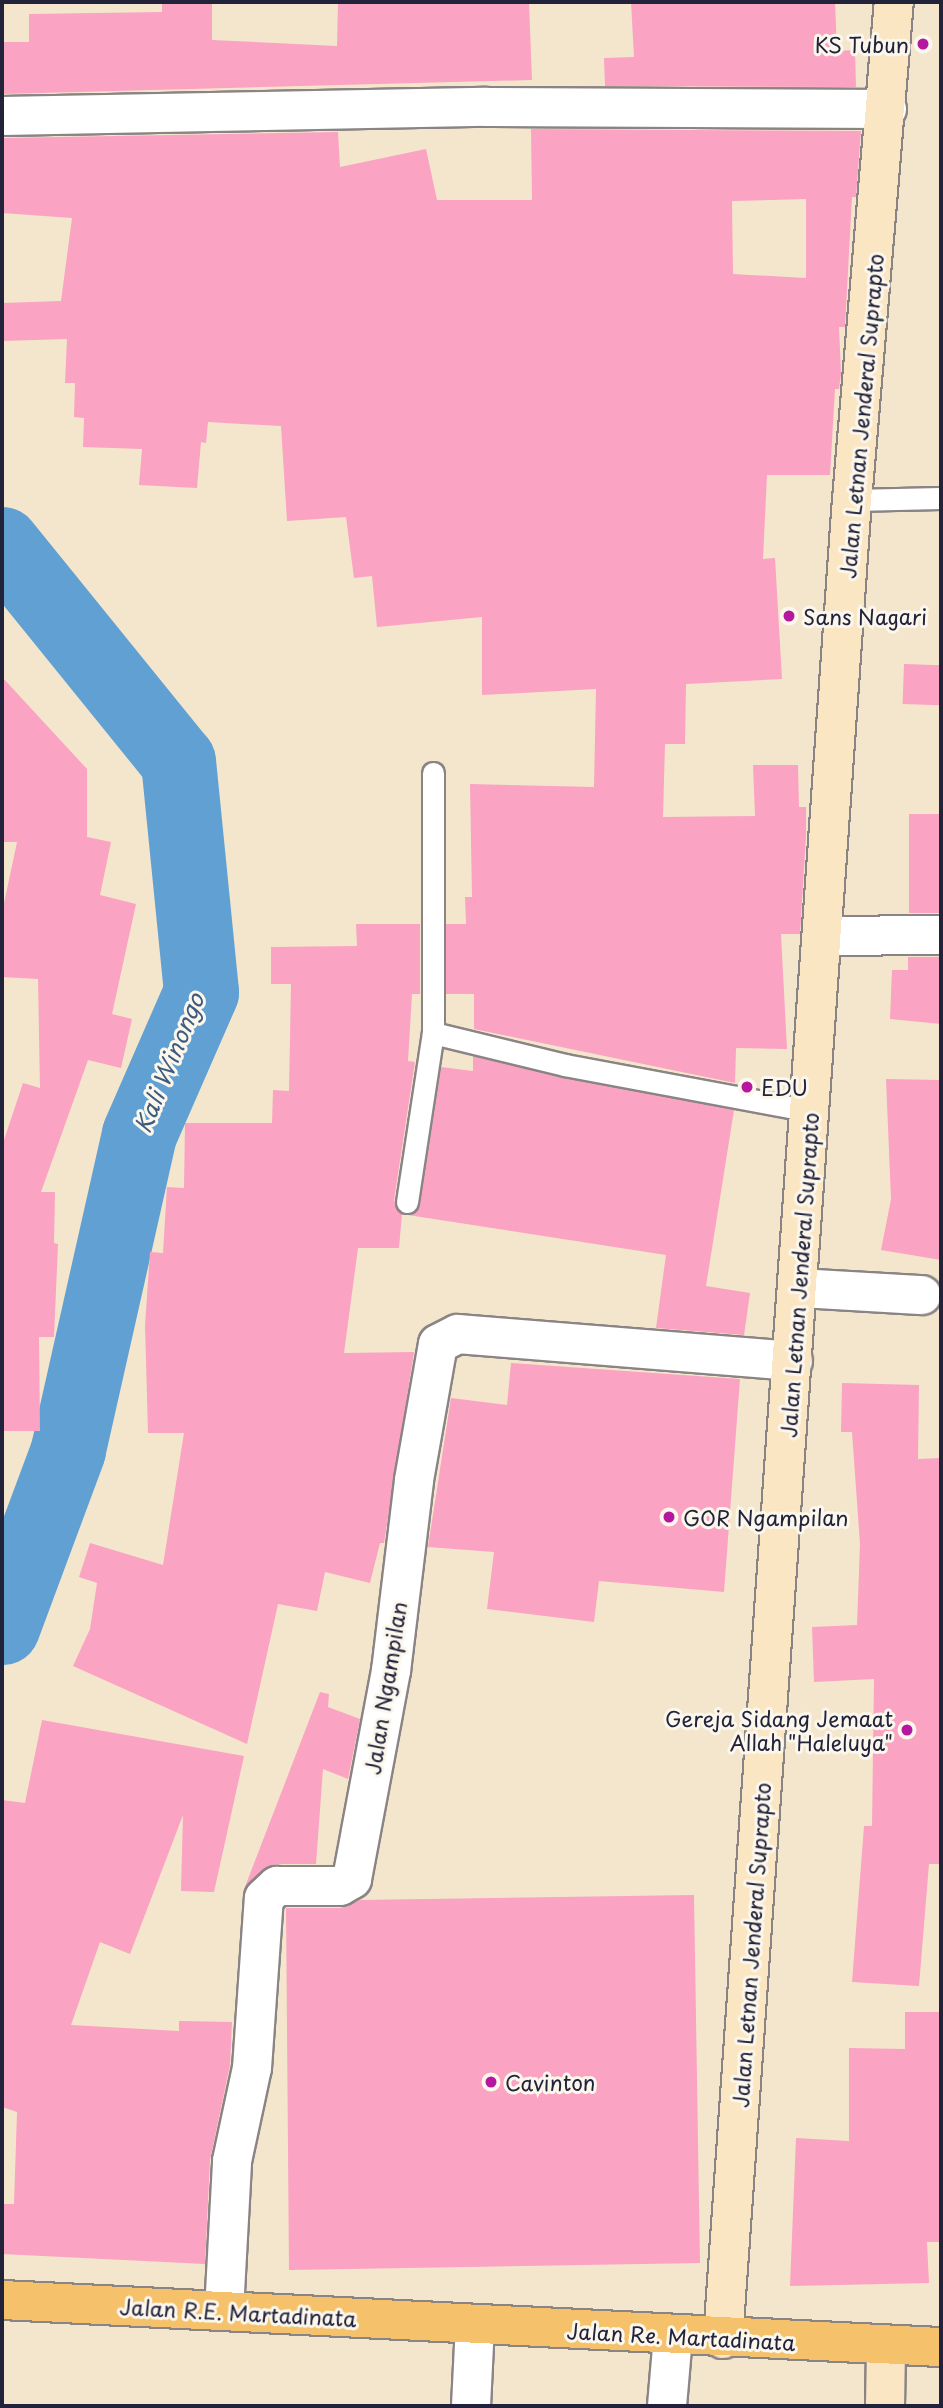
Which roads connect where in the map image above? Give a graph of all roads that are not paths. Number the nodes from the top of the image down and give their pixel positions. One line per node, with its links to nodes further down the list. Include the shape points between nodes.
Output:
1 (894, 2): 2 (main road, Jalan Letnan Jenderal Suprapto)
2 (887, 108): 3 (street, via 486,107); 5 (main road, Jalan Letnan Jenderal Suprapto)
3 (2, 116)
4 (941, 498): 5 (lane)
5 (852, 500): 8 (main road, Jalan Letnan Jenderal Suprapto)
6 (433, 773): 9 (lane)
7 (941, 934): 8 (street)
8 (824, 936): 10 (main road, Jalan Letnan Jenderal Suprapto)
9 (433, 1033): 10 (lane, via 565,1065); 11 (lane)
10 (811, 1111): 12 (main road, Jalan Letnan Jenderal Suprapto)
11 (407, 1202)
12 (799, 1288): 13 (street); 14 (main road, Jalan Letnan Jenderal Suprapto)
13 (922, 1295)
14 (793, 1360): 16 (street, Jalan Ngampilan, via 458,1334 438,1344 414,1480 391,1671 352,1879 340,1886 277,1886 264,1898 252,2068 232,2161); 19 (main road, Jalan Letnan Jenderal Suprapto)
15 (2, 2300): 16 (main road, Jalan R.E. Martadinata)
16 (225, 2311): 17 (main road, Jalan R.E. Martadinata)
17 (475, 2325): 18 (main road, Jalan Re. Martadinata); 22 (street)
18 (673, 2336): 19 (main road, Jalan Re. Martadinata); 23 (street)
19 (723, 2339): 20 (main road, Jalan Re. Martadinata)
20 (886, 2346): 21 (main road, Jalan Re. Martadinata); 24 (main road)
21 (941, 2347)
22 (471, 2406)
23 (667, 2406)
24 (885, 2406)

